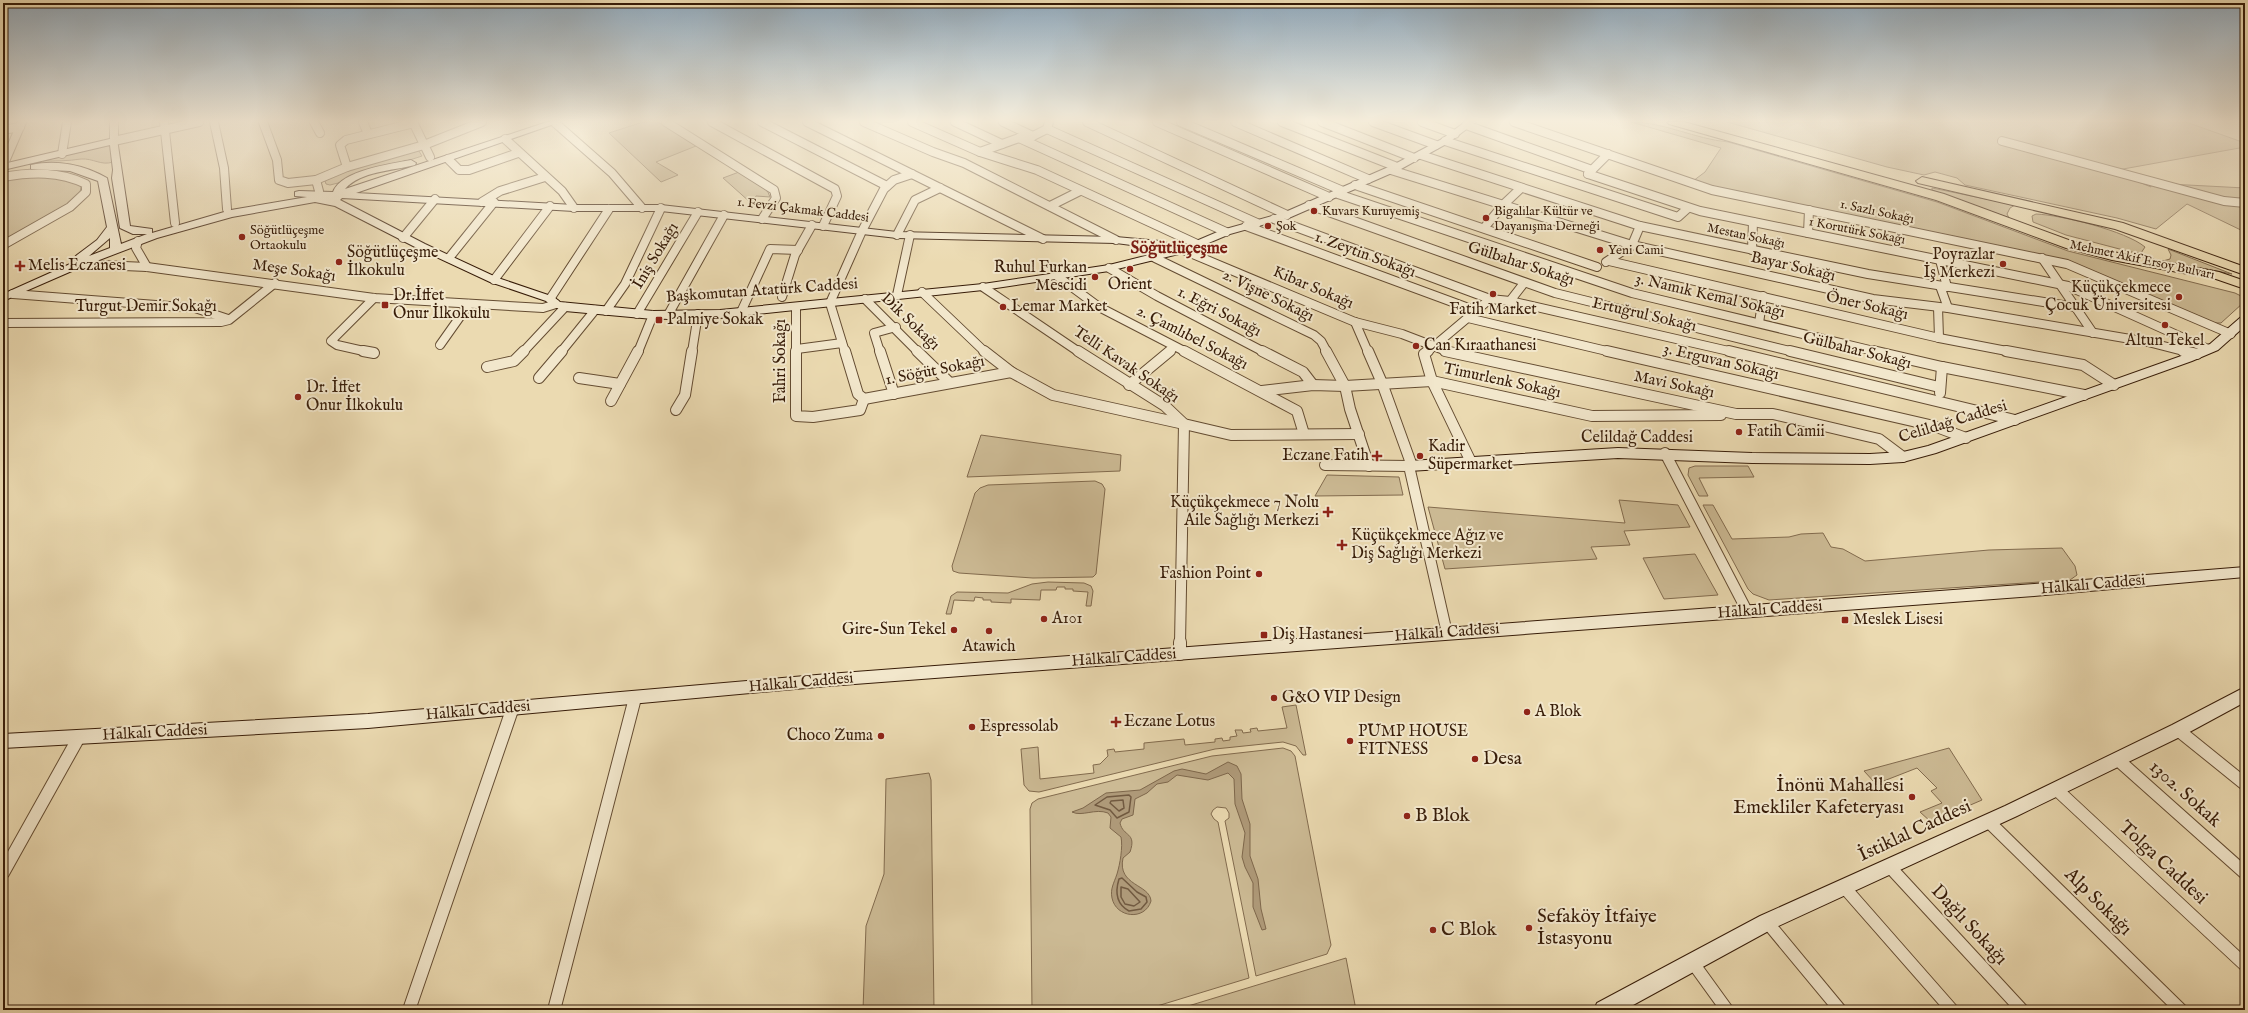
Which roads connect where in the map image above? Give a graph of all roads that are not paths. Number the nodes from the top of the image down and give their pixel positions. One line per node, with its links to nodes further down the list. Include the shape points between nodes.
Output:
1 (24, 169): 37 (street)
2 (76, 169): 40 (street)
3 (84, 169): 65 (street, via 103,180)
4 (117, 169): 60 (street)
5 (169, 169): 82 (street)
6 (224, 169): 72 (street)
7 (278, 169): 44 (street, via 279,180 288,183)
8 (344, 169): 44 (street)
9 (380, 169): 55 (street, via 347,181)
10 (417, 169): 45 (street)
11 (458, 169): 12 (street)
12 (471, 169)
13 (536, 169): 42 (street)
14 (610, 169): 69 (street)
15 (741, 169): 78 (street, via 774,190 776,198)
16 (798, 169): 83 (street, via 835,190 837,196)
17 (854, 169): 48 (street)
18 (902, 169): 39 (street)
19 (977, 169): 67 (street)
20 (1035, 169): 51 (street)
21 (1088, 169): 91 (street)
22 (1142, 169): 81 (street)
23 (1189, 169): 77 (street)
24 (1275, 169): 53 (street)
25 (1283, 169): 53 (street)
26 (1345, 169): 43 (street)
27 (1391, 169): 43 (street, Başkomutan Atatürk Caddesi)
28 (1398, 169): 63 (street, Bayar Sokağı)
29 (1458, 169): 50 (street, Mestan Sokağı)
30 (1527, 169): 47 (street)
31 (1583, 169): 38 (street, 1 Korutürk Sokağı)
32 (1593, 169): 38 (street)
33 (1652, 169): 74 (street, 1. Sazlı Sokağı, via 1712,190)
34 (1842, 169): 88 (main road, Mehmet Akif Ersoy Bulvarı, via 1940,197)
35 (1878, 169): 64 (main road, Mehmet Akif Ersoy Bulvarı)
36 (2109, 169): 61 (street, via 2224,201)
37 (3, 172)
38 (1590, 172): 47 (street); 71 (street, 1 Korutürk Sokağı)
39 (912, 174): 48 (street, via 894,180); 49 (street)
40 (65, 176): 41 (street, via 27,173); 100 (street, via 86,184 86,192 80,199)
41 (3, 177)
42 (545, 177): 58 (street, via 500,191); 68 (street, via 562,191)
43 (1368, 179): 46 (street, Başkomutan Atatürk Caddesi)
44 (316, 180): 54 (street)
45 (375, 183): 55 (street); 56 (street, via 366,191)
46 (1355, 185): 53 (street, Başkomutan Atatürk Caddesi); 87 (street)
47 (1579, 185): 71 (street, via 1678,217)
48 (887, 186): 90 (street)
49 (940, 188): 93 (street, via 915,200); 97 (street)
50 (1521, 188): 63 (street); 85 (street, Mestan Sokağı)
51 (1080, 191): 67 (street); 101 (street)
52 (299, 194): 54 (street); 55 (street, 1. Fevzi Çakmak Caddesi); 72 (street)
53 (1337, 194): 62 (street, Başkomutan Atatürk Caddesi); 121 (street, 3. Namık Kemal Sokağı)
54 (318, 195): 55 (street, Başkomutan Atatürk Caddesi); 55 (street); 99 (street, via 232,213)
55 (338, 195): 56 (street, 1. Fevzi Çakmak Caddesi); 96 (street, Başkomutan Atatürk Caddesi)
56 (374, 196): 57 (street, 1. Fevzi Çakmak Caddesi)
57 (434, 199): 58 (street, 1. Fevzi Çakmak Caddesi); 96 (street)
58 (482, 202): 59 (street, 1. Fevzi Çakmak Caddesi)
59 (494, 202): 66 (street, 1. Fevzi Çakmak Caddesi); 107 (street)
60 (120, 203): 65 (street); 89 (street, via 125,228)
61 (2245, 203)
62 (1309, 205): 77 (street, Başkomutan Atatürk Caddesi); 123 (street, Gülbahar Sokağı)
63 (1503, 205): 87 (street); 102 (street, Bayar Sokağı)
64 (2031, 205): 88 (main road, via 2020,214 2018,221); 95 (main road, Mehmet Akif Ersoy Bulvarı)
65 (110, 206): 86 (street)
66 (550, 206): 68 (street, 1. Fevzi Çakmak Caddesi); 120 (street)
67 (1050, 206): 98 (street)
68 (574, 208): 73 (street, 1. Fevzi Çakmak Caddesi)
69 (642, 208): 70 (street, 1. Fevzi Çakmak Caddesi); 73 (street, 1. Fevzi Çakmak Caddesi)
70 (661, 208): 75 (street, 1. Fevzi Çakmak Caddesi); 145 (street, via 625,284)
71 (1688, 208): 80 (street, 1 Korutürk Sokağı)
72 (227, 209): 82 (street)
73 (609, 209): 137 (street)
74 (1809, 210): 92 (street); 109 (street, 1. Sazlı Sokağı)
75 (698, 212): 76 (street, 1. Fevzi Çakmak Caddesi); 147 (street, İniş Sokağı)
76 (724, 215): 78 (street, 1. Fevzi Çakmak Caddesi); 150 (street)
77 (1287, 215): 79 (street, Başkomutan Atatürk Caddesi)
78 (762, 219): 83 (street, 1. Fevzi Çakmak Caddesi)
79 (1274, 219): 81 (street, Başkomutan Atatürk Caddesi); 135 (street, Ertuğrul Sokağı)
80 (1753, 222): 92 (street, 1 Korutürk Sokağı); 106 (street)
81 (1257, 223): 84 (street, Başkomutan Atatürk Caddesi)
82 (175, 224): 89 (street)
83 (818, 225): 90 (street, 1. Fevzi Çakmak Caddesi); 104 (street)
84 (1246, 226): 91 (street, Başkomutan Atatürk Caddesi); 144 (street, 1. Zeytin Sokağı)
85 (1640, 226): 102 (street); 106 (street, Mestan Sokağı)
86 (112, 228): 103 (street); 111 (street)
87 (1484, 228): 116 (street)
88 (2026, 229): 113 (main road, Mehmet Akif Ersoy Bulvarı, via 2070,245)
89 (148, 231): 103 (street)
90 (862, 231): 93 (street, 1. Fevzi Çakmak Caddesi); 138 (street)
91 (1226, 232): 101 (street, Başkomutan Atatürk Caddesi)
92 (1808, 233): 110 (street, 1 Korutürk Sokağı)
93 (897, 235): 94 (street, 1. Fevzi Çakmak Caddesi)
94 (910, 235): 97 (street, 1. Fevzi Çakmak Caddesi); 130 (street)
95 (2147, 236): 113 (main road, via 2155,248 2148,257); 118 (main road, Mehmet Akif Ersoy Bulvarı)
96 (403, 238): 107 (street, Başkomutan Atatürk Caddesi)
97 (1043, 239): 98 (street, 1. Fevzi Çakmak Caddesi)
98 (1116, 240): 105 (street, 1. Fevzi Çakmak Caddesi, via 1160,244)
99 (138, 241): 103 (street); 115 (street, via 136,248)
100 (5, 242)
101 (1197, 244): 105 (street, Başkomutan Atatürk Caddesi)
102 (1632, 245): 112 (street); 141 (street, Bayar Sokağı, via 1872,299)
103 (115, 246): 111 (street); 114 (street)
104 (798, 250): 132 (street); 146 (street, via 770,249)
105 (1183, 250): 108 (street, Başkomutan Atatürk Caddesi); 154 (street, Kibar Sokağı)
106 (1752, 250): 126 (street, Mestan Sokağı, via 1868,274)
107 (449, 258): 120 (street, Başkomutan Atatürk Caddesi)
108 (1155, 258): 117 (street, Başkomutan Atatürk Caddesi); 180 (street, 2. Vişne Sokağı, via 1314,335 1321,341)
109 (2042, 258): 124 (street); 159 (street, 1. Sazlı Sokağı, via 2079,269)
110 (1940, 260): 124 (street, 1 Korutürk Sokağı); 126 (street)
111 (80, 261): 114 (street, Meşe Sokağı); 129 (street)
112 (1609, 261): 116 (street); 131 (street, Öner Sokağı)
113 (2137, 261): 125 (main road, Mehmet Akif Ersoy Bulvarı, via 2219,276)
114 (116, 265): 115 (street, Meşe Sokağı)
115 (147, 267): 122 (street, Meşe Sokağı)
116 (1597, 267): 121 (street)
117 (1109, 268): 119 (street, Başkomutan Atatürk Caddesi); 178 (street, 1. Eğri Sokağı, via 1303,372)
118 (2245, 271)
119 (1057, 276): 127 (street, Başkomutan Atatürk Caddesi); 164 (street, 2. Çamlıbel Sokağı, via 1099,307)
120 (494, 280): 137 (street, Başkomutan Atatürk Caddesi)
121 (1591, 280): 156 (street, 3. Namık Kemal Sokağı, via 1632,293)
122 (275, 283): 133 (street, Meşe Sokağı); 152 (street, Turgut Demir Sokağı)
123 (1524, 283): 136 (street); 181 (street, Gülbahar Sokağı, via 1555,293)
124 (2059, 284): 142 (street); 166 (street, 1 Korutürk Sokağı, via 2099,299)
125 (2245, 285)
126 (1943, 286): 142 (street, Mestan Sokağı); 143 (street)
127 (983, 287): 128 (street, Başkomutan Atatürk Caddesi); 177 (street, Telli Kavak Sokağı)
128 (922, 292): 130 (street, Başkomutan Atatürk Caddesi); 170 (street, via 989,355)
129 (6, 295): 152 (street, via 195,308)
130 (897, 295): 134 (street, Başkomutan Atatürk Caddesi)
131 (1763, 296): 156 (street); 160 (street, Öner Sokağı)
132 (782, 297)
133 (374, 298): 139 (street, Meşe Sokağı); 167 (street, via 331,342)
134 (865, 299): 138 (street, Başkomutan Atatürk Caddesi); 157 (street, Dik Sokağı)
135 (1490, 299): 136 (street, Ertuğrul Sokağı); 144 (street)
136 (1510, 301): 187 (street, Ertuğrul Sokağı)
137 (557, 303): 139 (street, Meşe Sokağı, via 543,308); 145 (street, Başkomutan Atatürk Caddesi); 168 (street, via 514,362)
138 (830, 303): 140 (street, Başkomutan Atatürk Caddesi); 161 (street)
139 (469, 304): 162 (street)
140 (796, 307): 146 (street, Başkomutan Atatürk Caddesi); 165 (street, Fahri Sokağı)
141 (1938, 307): 143 (street, Bayar Sokağı); 160 (street)
142 (2075, 307): 158 (street)
143 (1948, 308): 158 (street, Bayar Sokağı)
144 (1474, 310): 151 (street)
145 (601, 311): 147 (street, Başkomutan Atatürk Caddesi); 171 (street)
146 (741, 312): 148 (street, Başkomutan Atatürk Caddesi)
147 (638, 314): 149 (street, Başkomutan Atatürk Caddesi)
148 (698, 314): 150 (street, Başkomutan Atatürk Caddesi); 188 (street, via 685,395)
149 (653, 315): 150 (street, Başkomutan Atatürk Caddesi); 176 (street, via 637,354)
150 (668, 315)
151 (1468, 318): 163 (street); 194 (street, 3. Erguvan Sokağı, via 1934,426)
152 (229, 320): 155 (street, Turgut Demir Sokağı)
153 (2245, 320): 159 (street, Celildağ Caddesi)
154 (1355, 322): 163 (street, Kibar Sokağı, via 1386,327); 175 (street)
155 (3, 323)
156 (1759, 323): 169 (street, 3. Namık Kemal Sokağı)
157 (896, 327): 174 (street, Dik Sokağı); 183 (street, via 874,333)
158 (2093, 333): 166 (street, Bayar Sokağı)
159 (2231, 334): 166 (street, Celildağ Caddesi)
160 (1939, 338): 179 (street, Öner Sokağı, via 2083,365)
161 (842, 343): 165 (street); 185 (street, via 858,394)
162 (440, 345)
163 (1434, 345): 173 (street, via 1424,354); 189 (street, Mavi Sokağı, via 1446,351)
164 (1174, 347): 177 (street); 182 (street, 2. Çamlıbel Sokağı)
165 (797, 349): 185 (street, Fahri Sokağı, via 796,416 813,417 860,410)
166 (2203, 352): 179 (street, Celildağ Caddesi)
167 (374, 353)
168 (487, 367)
169 (1942, 367): 181 (street); 184 (street, 3. Namık Kemal Sokağı)
170 (1011, 372): 174 (street, 1. Söğüt Sokağı); 191 (street, via 1053,395)
171 (539, 378)
172 (579, 378): 176 (street)
173 (1432, 381): 175 (street, Timurlenk Sokağı); 189 (street, Timurlenk Sokağı, via 1592,416); 197 (street)
174 (950, 383): 183 (street, 1. Söğüt Sokağı)
175 (1382, 383): 180 (street, Timurlenk Sokağı); 200 (street)
176 (620, 384): 186 (street)
177 (1129, 385): 191 (street, Telli Kavak Sokağı, via 1165,406)
178 (1313, 385): 180 (street, Timurlenk Sokağı); 182 (street, Timurlenk Sokağı)
179 (2114, 385): 184 (street, Celildağ Caddesi)
180 (1345, 386): 193 (street, 2. Vişne Sokağı)
181 (1939, 387): 187 (street)
182 (1262, 391): 192 (street, 2. Çamlıbel Sokağı, via 1297,411)
183 (894, 394): 185 (street, 1. Söğüt Sokağı)
184 (2084, 396): 190 (street, Celildağ Caddesi)
185 (864, 399)
186 (611, 401)
187 (1941, 401): 190 (street, Ertuğrul Sokağı)
188 (676, 410)
189 (1736, 414): 196 (street, Mavi Sokağı, via 1773,414 1879,439)
190 (2015, 420): 194 (street, Celildağ Caddesi)
191 (1184, 424): 192 (street, Telli Kavak Sokağı, via 1232,435); 204 (street)
192 (1304, 434): 193 (street, Telli Kavak Sokağı)
193 (1359, 434): 199 (street, 2. Vişne Sokağı)
194 (1966, 438): 196 (street, Celildağ Caddesi)
195 (1665, 453): 196 (street, Celildağ Caddesi, via 1752,458); 197 (street, Celildağ Caddesi, via 1618,452); 202 (street)
196 (1903, 457)
197 (1471, 462): 200 (street, Celildağ Caddesi)
198 (1325, 465): 199 (street)
199 (1370, 466): 200 (street)
200 (1410, 466): 203 (street)
201 (2245, 572): 202 (street, Halkalı Caddesi)
202 (1747, 611): 203 (street, Halkalı Caddesi)
203 (1447, 633): 204 (street, Halkalı Caddesi)
204 (1180, 654): 206 (street, Halkalı Caddesi, via 828,680)
205 (2245, 694): 208 (street, İstiklal Caddesi)
206 (635, 698): 207 (street, Halkalı Caddesi); 223 (street)
207 (513, 707): 209 (street, Halkalı Caddesi, via 368,721); 222 (street)
208 (2178, 730): 211 (street, İstiklal Caddesi); 212 (street)
209 (79, 737): 210 (street, Halkalı Caddesi); 216 (street)
210 (3, 741)
211 (2117, 759): 213 (street, İstiklal Caddesi); 217 (street, 1302. Sokak)
212 (2245, 784)
213 (2056, 789): 214 (street, İstiklal Caddesi); 221 (street, Tolga Caddesi)
214 (1988, 821): 215 (street, İstiklal Caddesi); 229 (street, Alp Sokağı)
215 (1889, 866): 218 (street, İstiklal Caddesi); 228 (street, Dağlı Sokağı)
216 (3, 873)
217 (2245, 873)
218 (1844, 887): 219 (street, İstiklal Caddesi); 227 (street)
219 (1767, 922): 220 (street, İstiklal Caddesi); 226 (street)
220 (1693, 963): 224 (street, İstiklal Caddesi); 225 (street)
221 (2245, 965)
222 (410, 1010)
223 (554, 1010)
224 (1604, 1010)
225 (1727, 1010)
226 (1840, 1010)
227 (1952, 1010)
228 (2022, 1010)
229 (2180, 1010)

